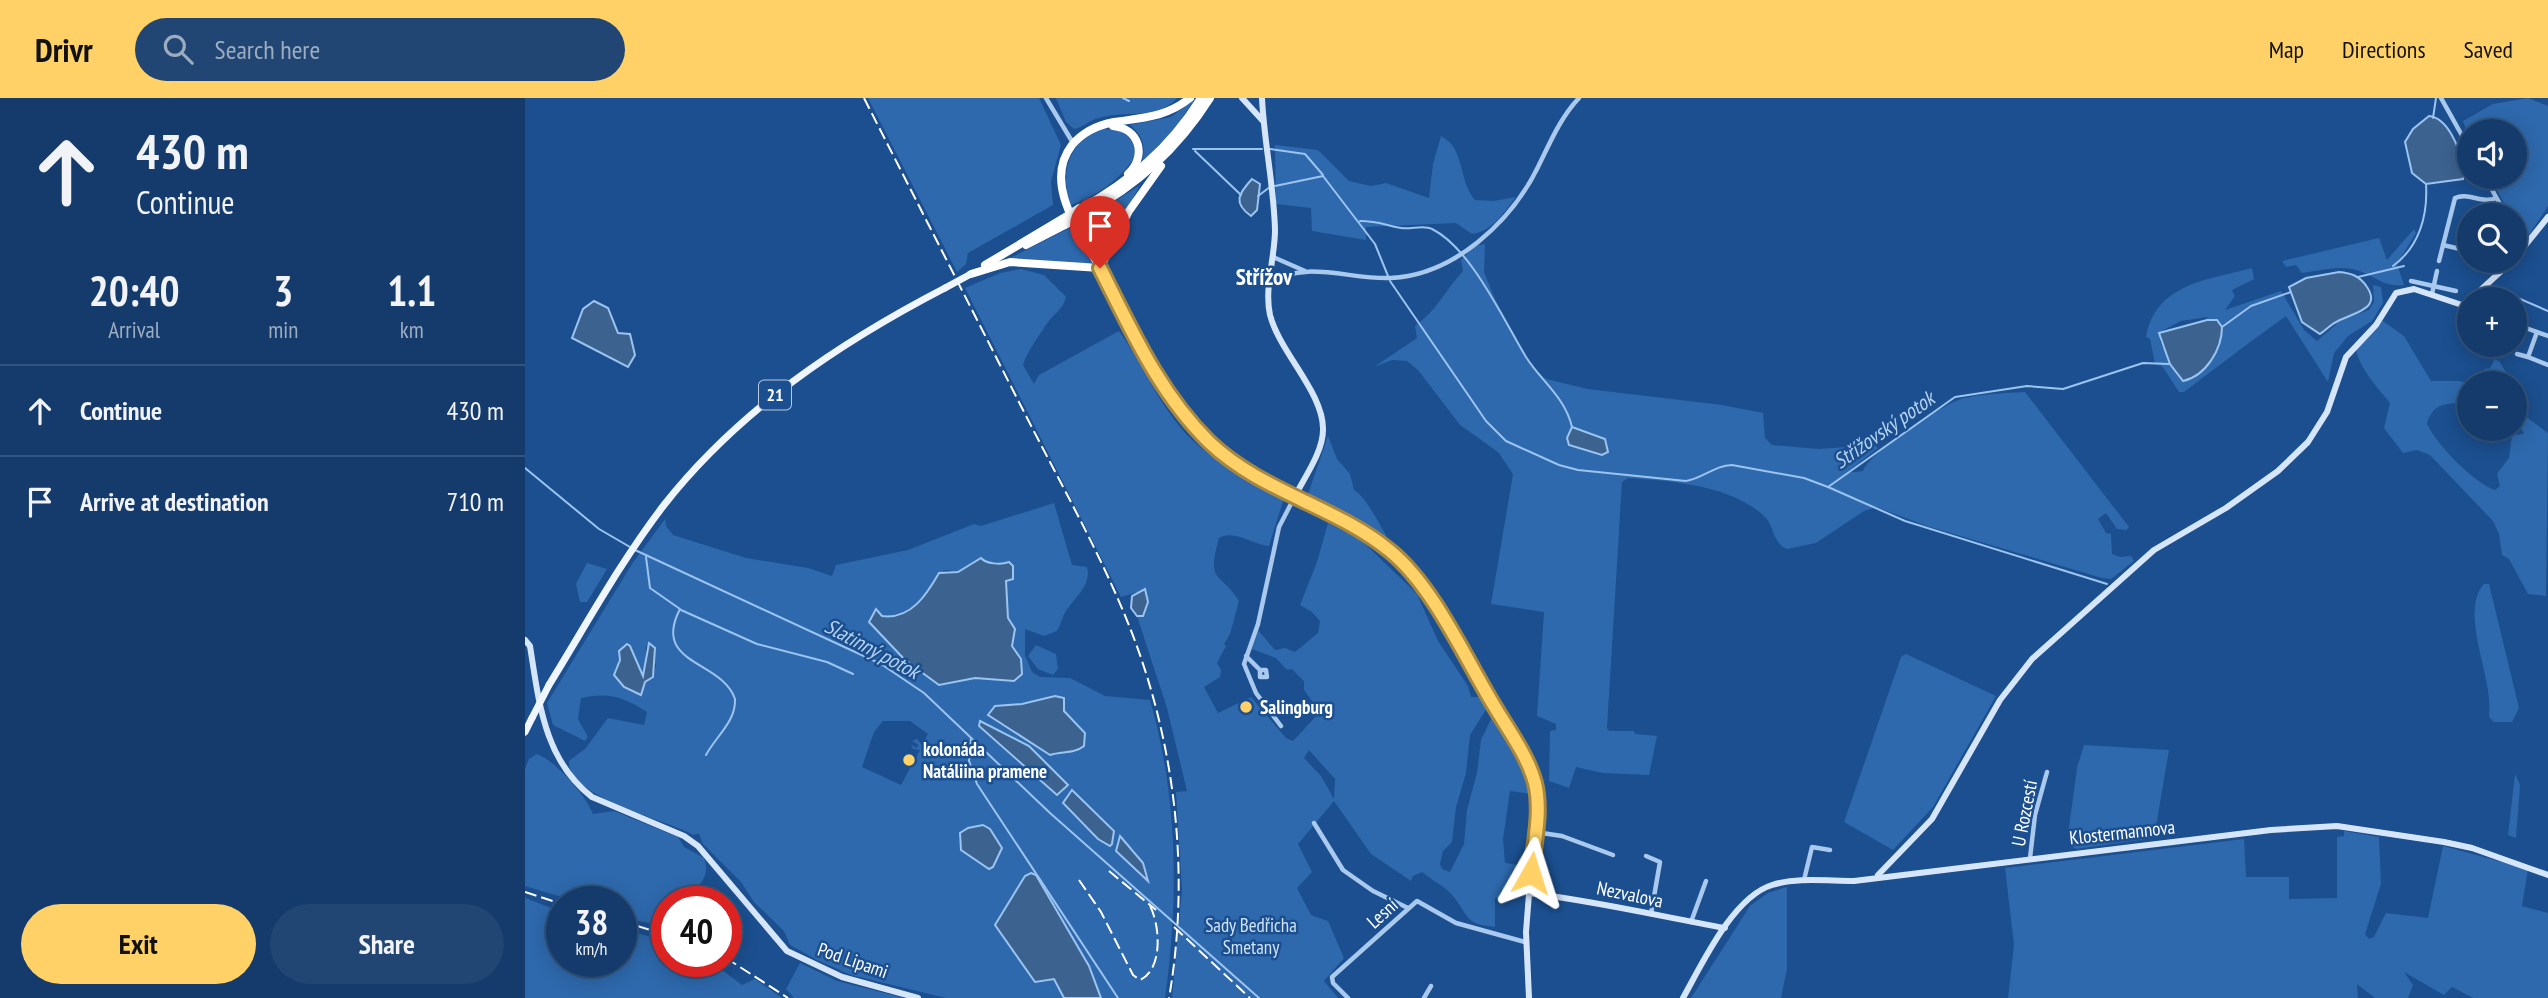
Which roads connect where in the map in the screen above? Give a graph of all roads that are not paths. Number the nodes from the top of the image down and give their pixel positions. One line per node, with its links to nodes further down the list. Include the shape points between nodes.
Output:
1 (1046, 98): 13 (street)
2 (1189, 98): 11 (highway, via 1166,113)
3 (1201, 98): 17 (highway, 21, via 1174,137 1139,171)
4 (1210, 98): 12 (highway, 21)
5 (1242, 98): 9 (street)
6 (1262, 98): 9 (street)
7 (1579, 98): 26 (street, via 1503,221 1447,264 1399,278)
8 (2441, 98): 10 (street)
9 (1263, 121): 22 (street, via 1275,231)
10 (2457, 127)
11 (1093, 129): 13 (highway); 17 (highway, 21, via 1124,127 1136,138 1139,154 1131,172)
12 (1179, 142): 17 (highway, 21, via 1135,184); 24 (highway, via 1129,211)
13 (1074, 143): 24 (highway, via 1062,169 1063,193)
14 (2491, 189): 15 (street)
15 (2496, 198): 16 (street); 19 (street, via 2455,198)
16 (2499, 203)
17 (1081, 211): 28 (highway, 21, bridge)
18 (2548, 217): 20 (street)
19 (2443, 245): 21 (street); 23 (street)
20 (2527, 245)
21 (2457, 248)
22 (1273, 257): 26 (street); 30 (street)
23 (2439, 261)
24 (1100, 268): 28 (highway, 21, via 1010,262); 41 (street, via 1151,368 1188,420 1245,469)
25 (2437, 271): 31 (street)
26 (1306, 272): 30 (street, via 1291,272)
27 (2498, 273): 32 (street)
28 (970, 274): 46 (main road, 21, bridge, via 862,333 771,398 700,463 628,558)
29 (2411, 281): 31 (street)
30 (1270, 282): 41 (street, via 1273,325 1313,396 1323,424 1322,440)
31 (2434, 286): 33 (street); 34 (street)
32 (2484, 287)
33 (2456, 291)
34 (2432, 295): 35 (street); 55 (street, via 2414,289 2399,291 2346,357 2322,421 2278,471 2211,519 2154,550 2019,673 1932,819)
35 (2457, 301)
36 (2527, 328): 37 (street)
37 (2537, 332): 38 (street); 39 (street)
38 (2548, 336)
39 (2528, 357): 40 (street)
40 (2548, 365)
41 (1294, 498): 43 (street, via 1279,527 1258,624); 49 (street, via 1390,551 1422,586 1531,771 1537,792)
42 (527, 643): 65 (street, Pod Lipami, via 543,722 572,779 592,797 698,846 787,951 842,977)
43 (1245, 656): 44 (street); 45 (street, via 1244,667 1256,693)
44 (1260, 670)
45 (1281, 726)
46 (525, 732)
47 (2047, 772): 53 (street, U Rozcestí)
48 (1314, 823): 59 (street, via 1343,870)
49 (1535, 832): 51 (street, via 1562,836); 58 (street)
50 (1830, 850): 57 (street, via 1812,847)
51 (1613, 855)
52 (1646, 856): 60 (street, via 1660,862)
53 (2030, 858): 54 (street, Klostermannova, via 2337,826 2472,848); 55 (street, Klostermannova)
54 (2548, 875)
55 (1876, 877): 57 (street, Klostermannova)
56 (1706, 881): 61 (street)
57 (1804, 881): 62 (street, Klostermannova, via 1785,881 1759,890)
58 (1529, 893): 60 (street, Nezvalova, via 1595,901); 63 (street)
59 (1408, 908): 63 (street, Lesní, via 1417,901 1456,923); 66 (street, Lesní, via 1332,977)
60 (1651, 915): 61 (street, Nezvalova)
61 (1691, 922): 62 (street, Nezvalova)
62 (1725, 928): 69 (street, Klostermannova)
63 (1525, 942): 68 (street)
64 (1431, 986): 67 (street)
65 (918, 998)
66 (1348, 998)
67 (1424, 998)
68 (1529, 998)
69 (1683, 998)

